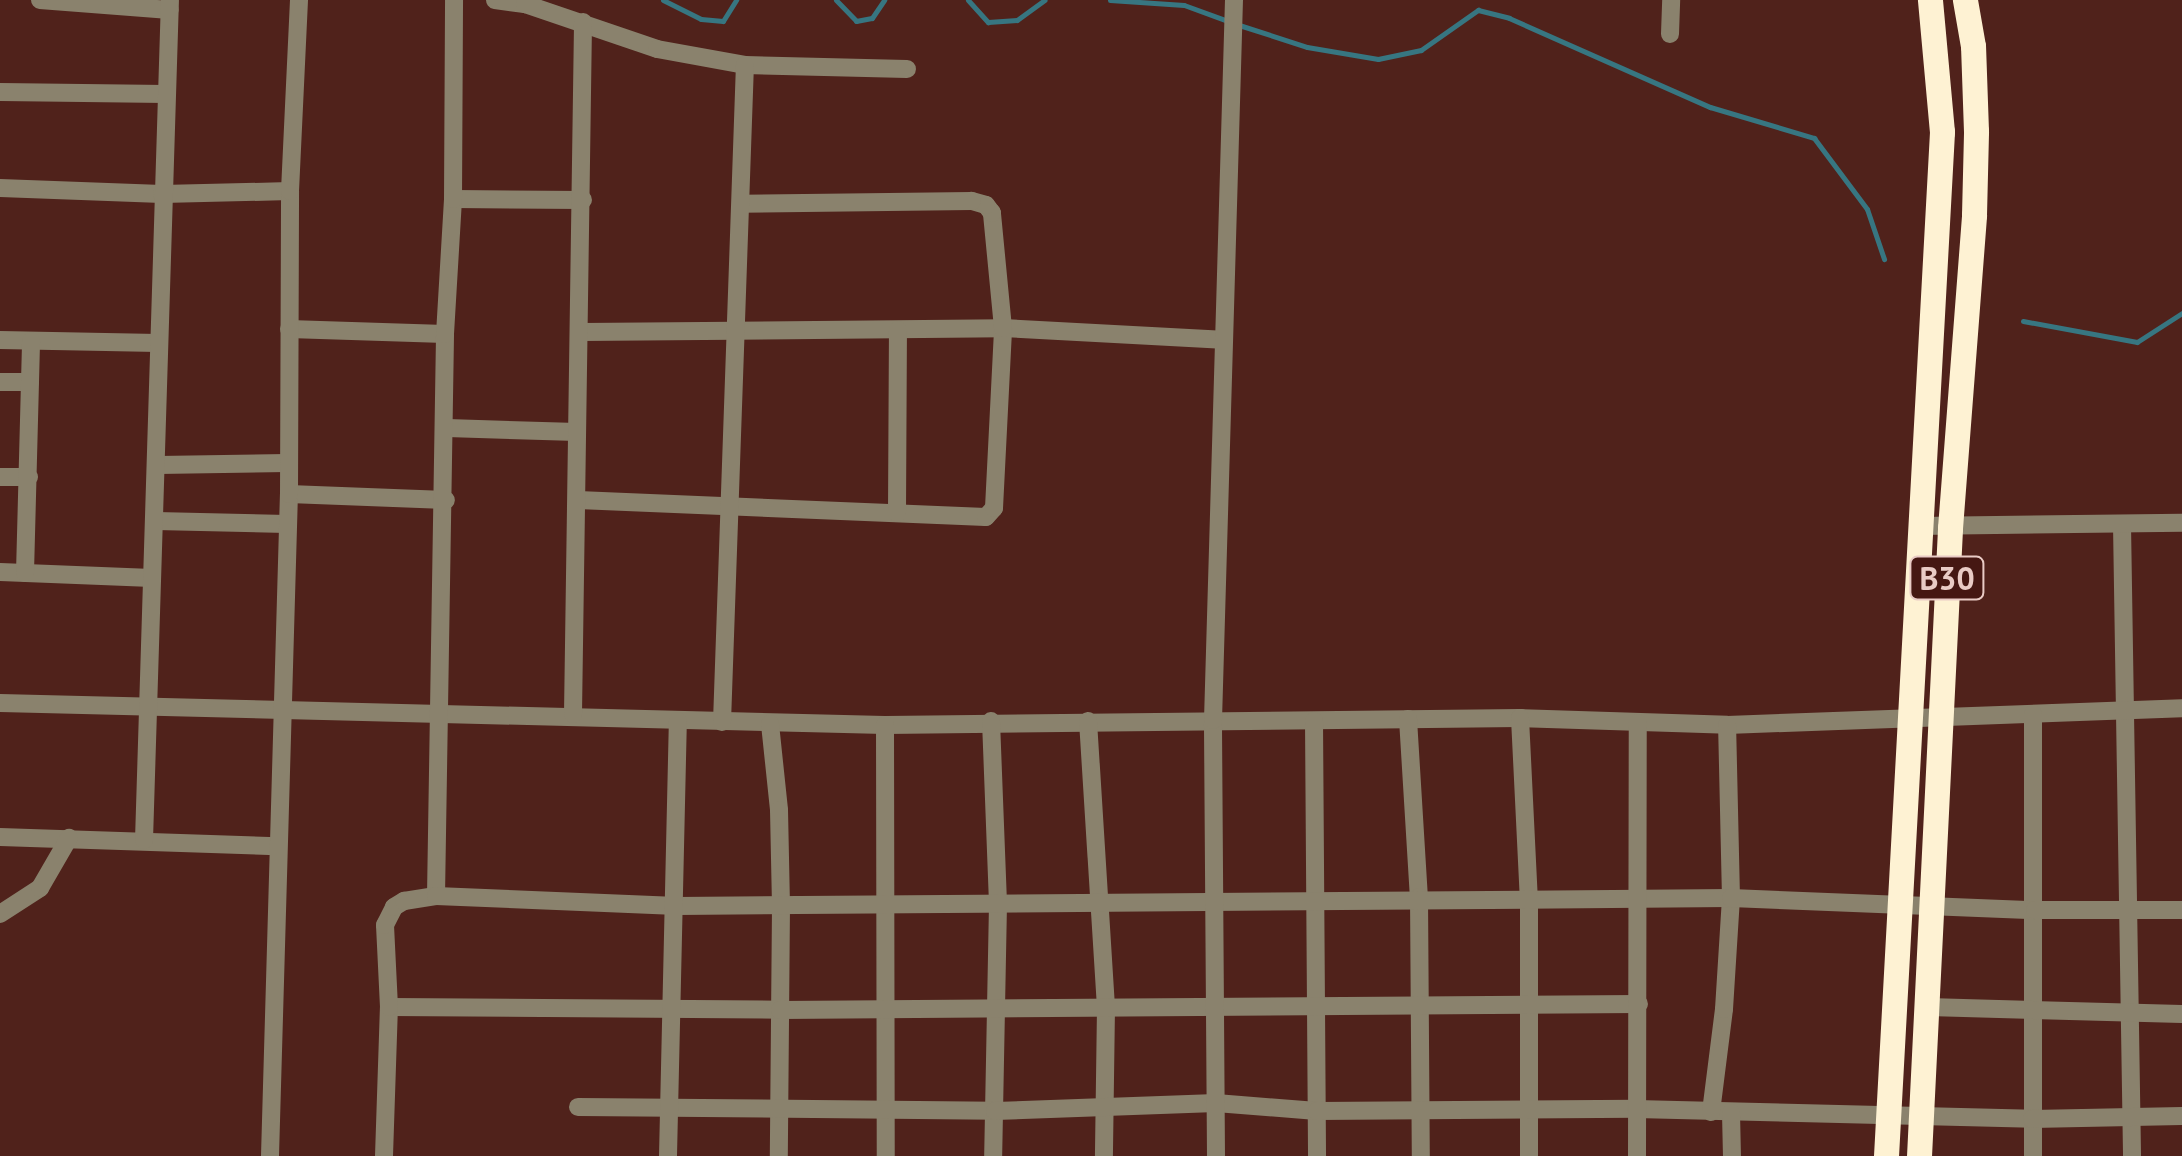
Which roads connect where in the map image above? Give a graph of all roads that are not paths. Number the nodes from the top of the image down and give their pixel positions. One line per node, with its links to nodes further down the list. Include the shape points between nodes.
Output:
1 (40, 0): 9 (street)
2 (299, 0): 17 (street)
3 (454, 0): 19 (street)
4 (494, 0): 10 (street)
5 (1234, 0): 29 (street)
6 (1671, 0): 11 (street)
7 (1930, 0): 49 (highway, B30, via 1942,132)
8 (1965, 0): 50 (highway, B30, via 1976,130)
9 (170, 5): 15 (street)
10 (584, 22): 12 (street, via 658,49); 20 (street)
11 (1670, 34)
12 (745, 65): 13 (street); 21 (street)
13 (907, 69)
14 (0, 92): 15 (street)
15 (166, 94): 18 (street)
16 (0, 188): 18 (street)
17 (290, 191): 18 (street); 22 (street)
18 (162, 194): 31 (street)
19 (454, 199): 20 (street); 27 (street)
20 (584, 200): 26 (street)
21 (742, 204): 23 (street, via 986,205); 24 (street)
22 (289, 328): 27 (street); 36 (street)
23 (1003, 328): 25 (street); 29 (street); 44 (street, via 994,508 986,517)
24 (738, 329): 25 (street); 26 (street); 43 (street)
25 (898, 330): 44 (street)
26 (582, 332): 35 (street)
27 (445, 334): 34 (street)
28 (0, 340): 30 (street)
29 (1222, 340): 67 (street)
30 (31, 342): 31 (street); 33 (street)
31 (158, 343): 37 (street)
32 (0, 382): 33 (street)
33 (30, 382): 39 (street)
34 (447, 428): 35 (street); 41 (street)
35 (577, 432): 42 (street)
36 (287, 463): 37 (street); 40 (street)
37 (158, 465): 45 (street)
38 (0, 476): 39 (street)
39 (28, 477): 52 (street)
40 (289, 494): 41 (street); 47 (street)
41 (446, 500): 59 (street)
42 (578, 500): 43 (street); 60 (street)
43 (730, 508): 44 (street); 70 (street)
44 (897, 513)
45 (156, 521): 47 (street); 53 (street)
46 (2182, 522): 48 (street)
47 (287, 524): 58 (street)
48 (2122, 524): 50 (street); 55 (street)
49 (1918, 526): 50 (street); 63 (highway, B30)
50 (1950, 528): 64 (highway, B30)
51 (0, 572): 52 (street)
52 (26, 573): 53 (street)
53 (152, 578): 57 (street)
54 (0, 703): 57 (street)
55 (2122, 708): 56 (street); 61 (street); 95 (street)
56 (2182, 708)
57 (147, 709): 58 (street); 78 (street)
58 (283, 712): 59 (street); 79 (street)
59 (438, 714): 60 (street); 80 (street)
60 (572, 714): 66 (street)
61 (2033, 714): 64 (street); 94 (street)
62 (1520, 718): 65 (street); 73 (street); 84 (street)
63 (1908, 718): 64 (street); 75 (street); 87 (highway, B30)
64 (1942, 718): 93 (highway, B30)
65 (1408, 719): 68 (street); 81 (street)
66 (678, 720): 70 (street); 91 (street)
67 (1213, 720): 68 (street); 71 (street); 90 (street)
68 (1314, 720): 86 (street)
69 (990, 721): 71 (street); 74 (street); 89 (street)
70 (722, 722): 72 (street)
71 (1088, 722): 85 (street)
72 (770, 724): 74 (street); 92 (street)
73 (1638, 724): 75 (street); 82 (street)
74 (886, 725): 88 (street)
75 (1727, 725): 83 (street)
76 (0, 836): 77 (street)
77 (70, 838): 78 (street); 97 (street, via 40,888)
78 (144, 840): 79 (street)
79 (277, 846): 131 (street)
80 (436, 896): 91 (street); 102 (street, via 404,901 385,925)
81 (1419, 897): 84 (street); 86 (street); 98 (street)
82 (1639, 898): 83 (street); 84 (street); 99 (street)
83 (1731, 898): 87 (street); 124 (street)
84 (1530, 899): 107 (street)
85 (1098, 902): 89 (street); 90 (street); 103 (street)
86 (1317, 902): 90 (street); 101 (street)
87 (1899, 902): 93 (street); 128 (highway, B30)
88 (888, 903): 89 (street); 92 (street); 109 (street)
89 (998, 904): 106 (street)
90 (1216, 904): 100 (street)
91 (677, 906): 92 (street); 105 (street)
92 (782, 906): 108 (street)
93 (1932, 906): 94 (street); 104 (highway, B30)
94 (2035, 910): 95 (street); 110 (street)
95 (2132, 910): 96 (street); 111 (street)
96 (2182, 910)
97 (0, 914)
98 (1420, 1004): 101 (street); 107 (street); 120 (street)
99 (1639, 1004): 107 (street); 117 (street)
100 (1216, 1005): 101 (street); 103 (street); 113 (street)
101 (1320, 1006): 122 (street)
102 (388, 1007): 105 (street); 132 (street)
103 (1106, 1007): 106 (street); 119 (street)
104 (1928, 1007): 110 (street); 129 (highway, B30)
105 (671, 1008): 108 (street); 116 (street)
106 (994, 1008): 109 (street); 121 (street)
107 (1527, 1008): 123 (street)
108 (780, 1010): 109 (street); 118 (street)
109 (889, 1010): 115 (street)
110 (2036, 1010): 111 (street); 130 (street)
111 (2130, 1014): 112 (street); 126 (street)
112 (2182, 1014)
113 (1216, 1103): 119 (street); 122 (street); 138 (street)
114 (578, 1107): 116 (street)
115 (887, 1107): 118 (street); 121 (street); 135 (street)
116 (670, 1108): 118 (street); 133 (street)
117 (1636, 1109): 123 (street); 124 (street); 142 (street)
118 (778, 1110): 134 (street)
119 (1104, 1110): 121 (street); 137 (street)
120 (1422, 1110): 122 (street); 123 (street); 140 (street)
121 (995, 1111): 136 (street)
122 (1317, 1111): 139 (street)
123 (1527, 1112): 141 (street)
124 (1711, 1112): 125 (street)
125 (1731, 1112): 128 (street); 143 (street)
126 (2132, 1116): 127 (street); 130 (street); 147 (street)
127 (2182, 1116)
128 (1887, 1117): 129 (street); 144 (highway, B30)
129 (1922, 1118): 130 (street); 145 (highway, B30)
130 (2032, 1119): 146 (street)
131 (270, 1156)
132 (384, 1156)
133 (668, 1156)
134 (779, 1156)
135 (886, 1156)
136 (993, 1156)
137 (1104, 1156)
138 (1216, 1156)
139 (1317, 1156)
140 (1421, 1156)
141 (1528, 1156)
142 (1636, 1156)
143 (1732, 1156)
144 (1886, 1156)
145 (1920, 1156)
146 (2033, 1156)
147 (2132, 1156)

